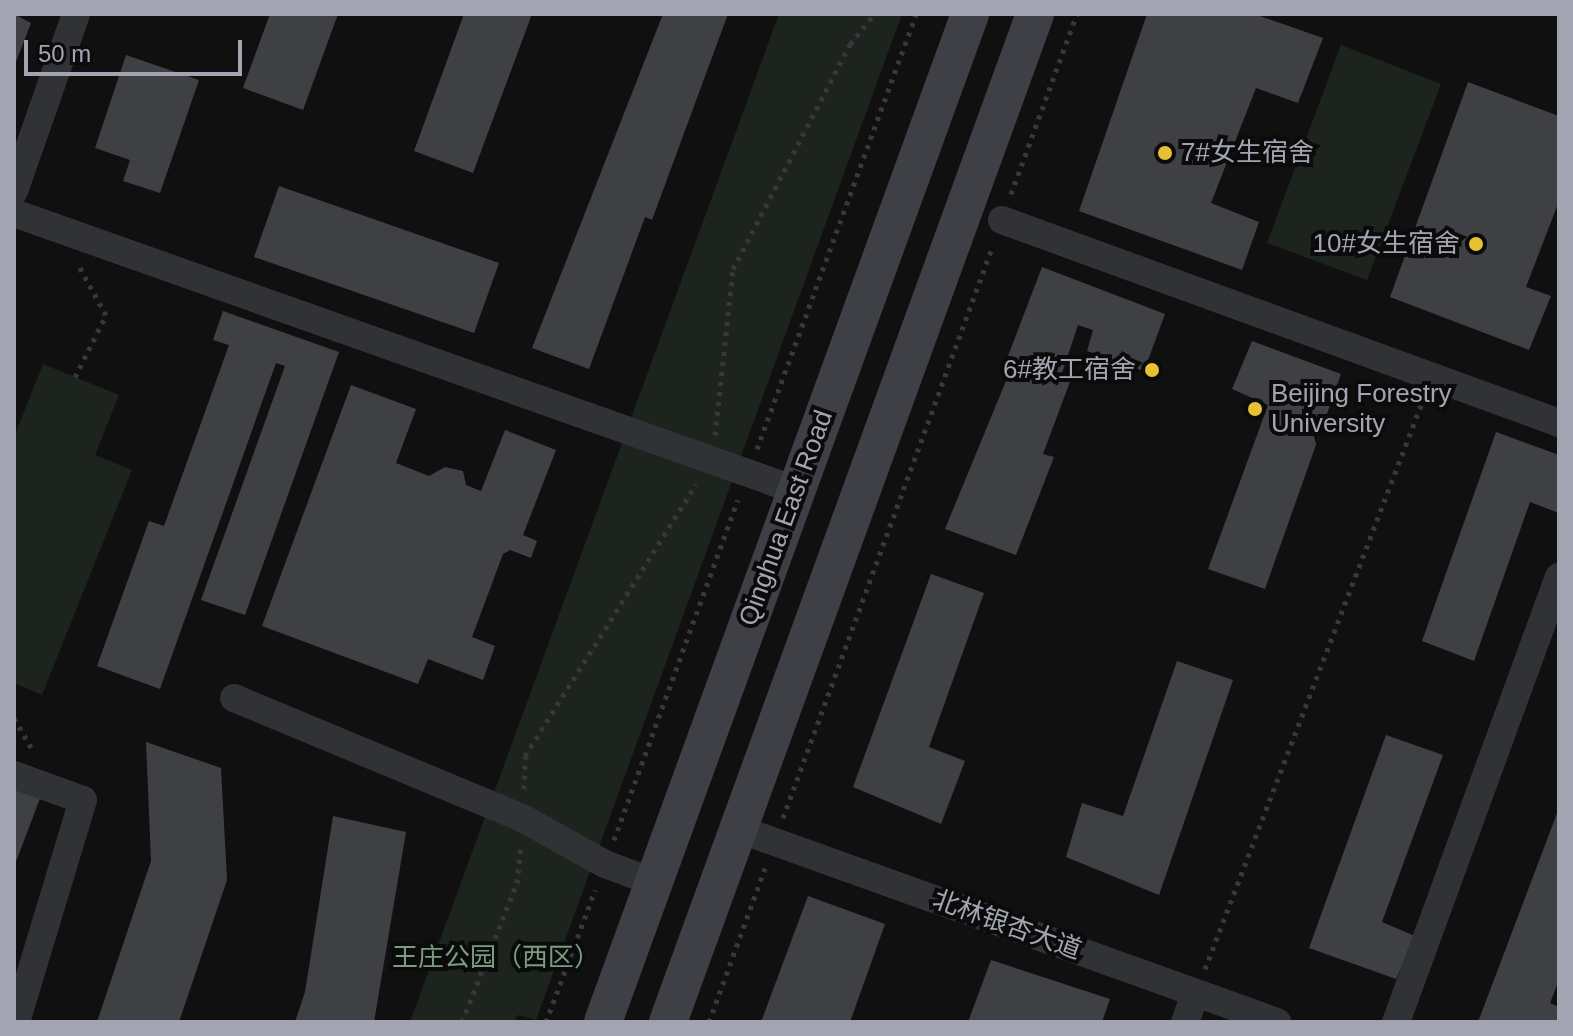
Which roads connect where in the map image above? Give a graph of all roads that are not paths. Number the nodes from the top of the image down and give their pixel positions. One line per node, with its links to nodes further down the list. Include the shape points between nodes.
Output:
1 (76, 14): 4 (street)
2 (970, 14): 8 (main road, Qinghua East Road)
3 (1035, 14): 12 (main road)
4 (14, 191)
5 (14, 213): 8 (street)
6 (1002, 220): 7 (street)
7 (1559, 423)
8 (796, 490): 13 (main road, Qinghua East Road)
9 (1559, 577): 20 (street)
10 (234, 698): 13 (street, via 524,819 605,864)
11 (14, 775): 15 (street, via 83,800)
12 (736, 828): 14 (street, 北林银杏大道); 17 (main road)
13 (653, 882): 16 (main road, Qinghua East Road)
14 (1195, 994): 18 (street); 19 (street, 北林银杏大道)
15 (16, 1022)
16 (603, 1022)
17 (668, 1022)
18 (1185, 1022)
19 (1277, 1022)
20 (1396, 1022)

